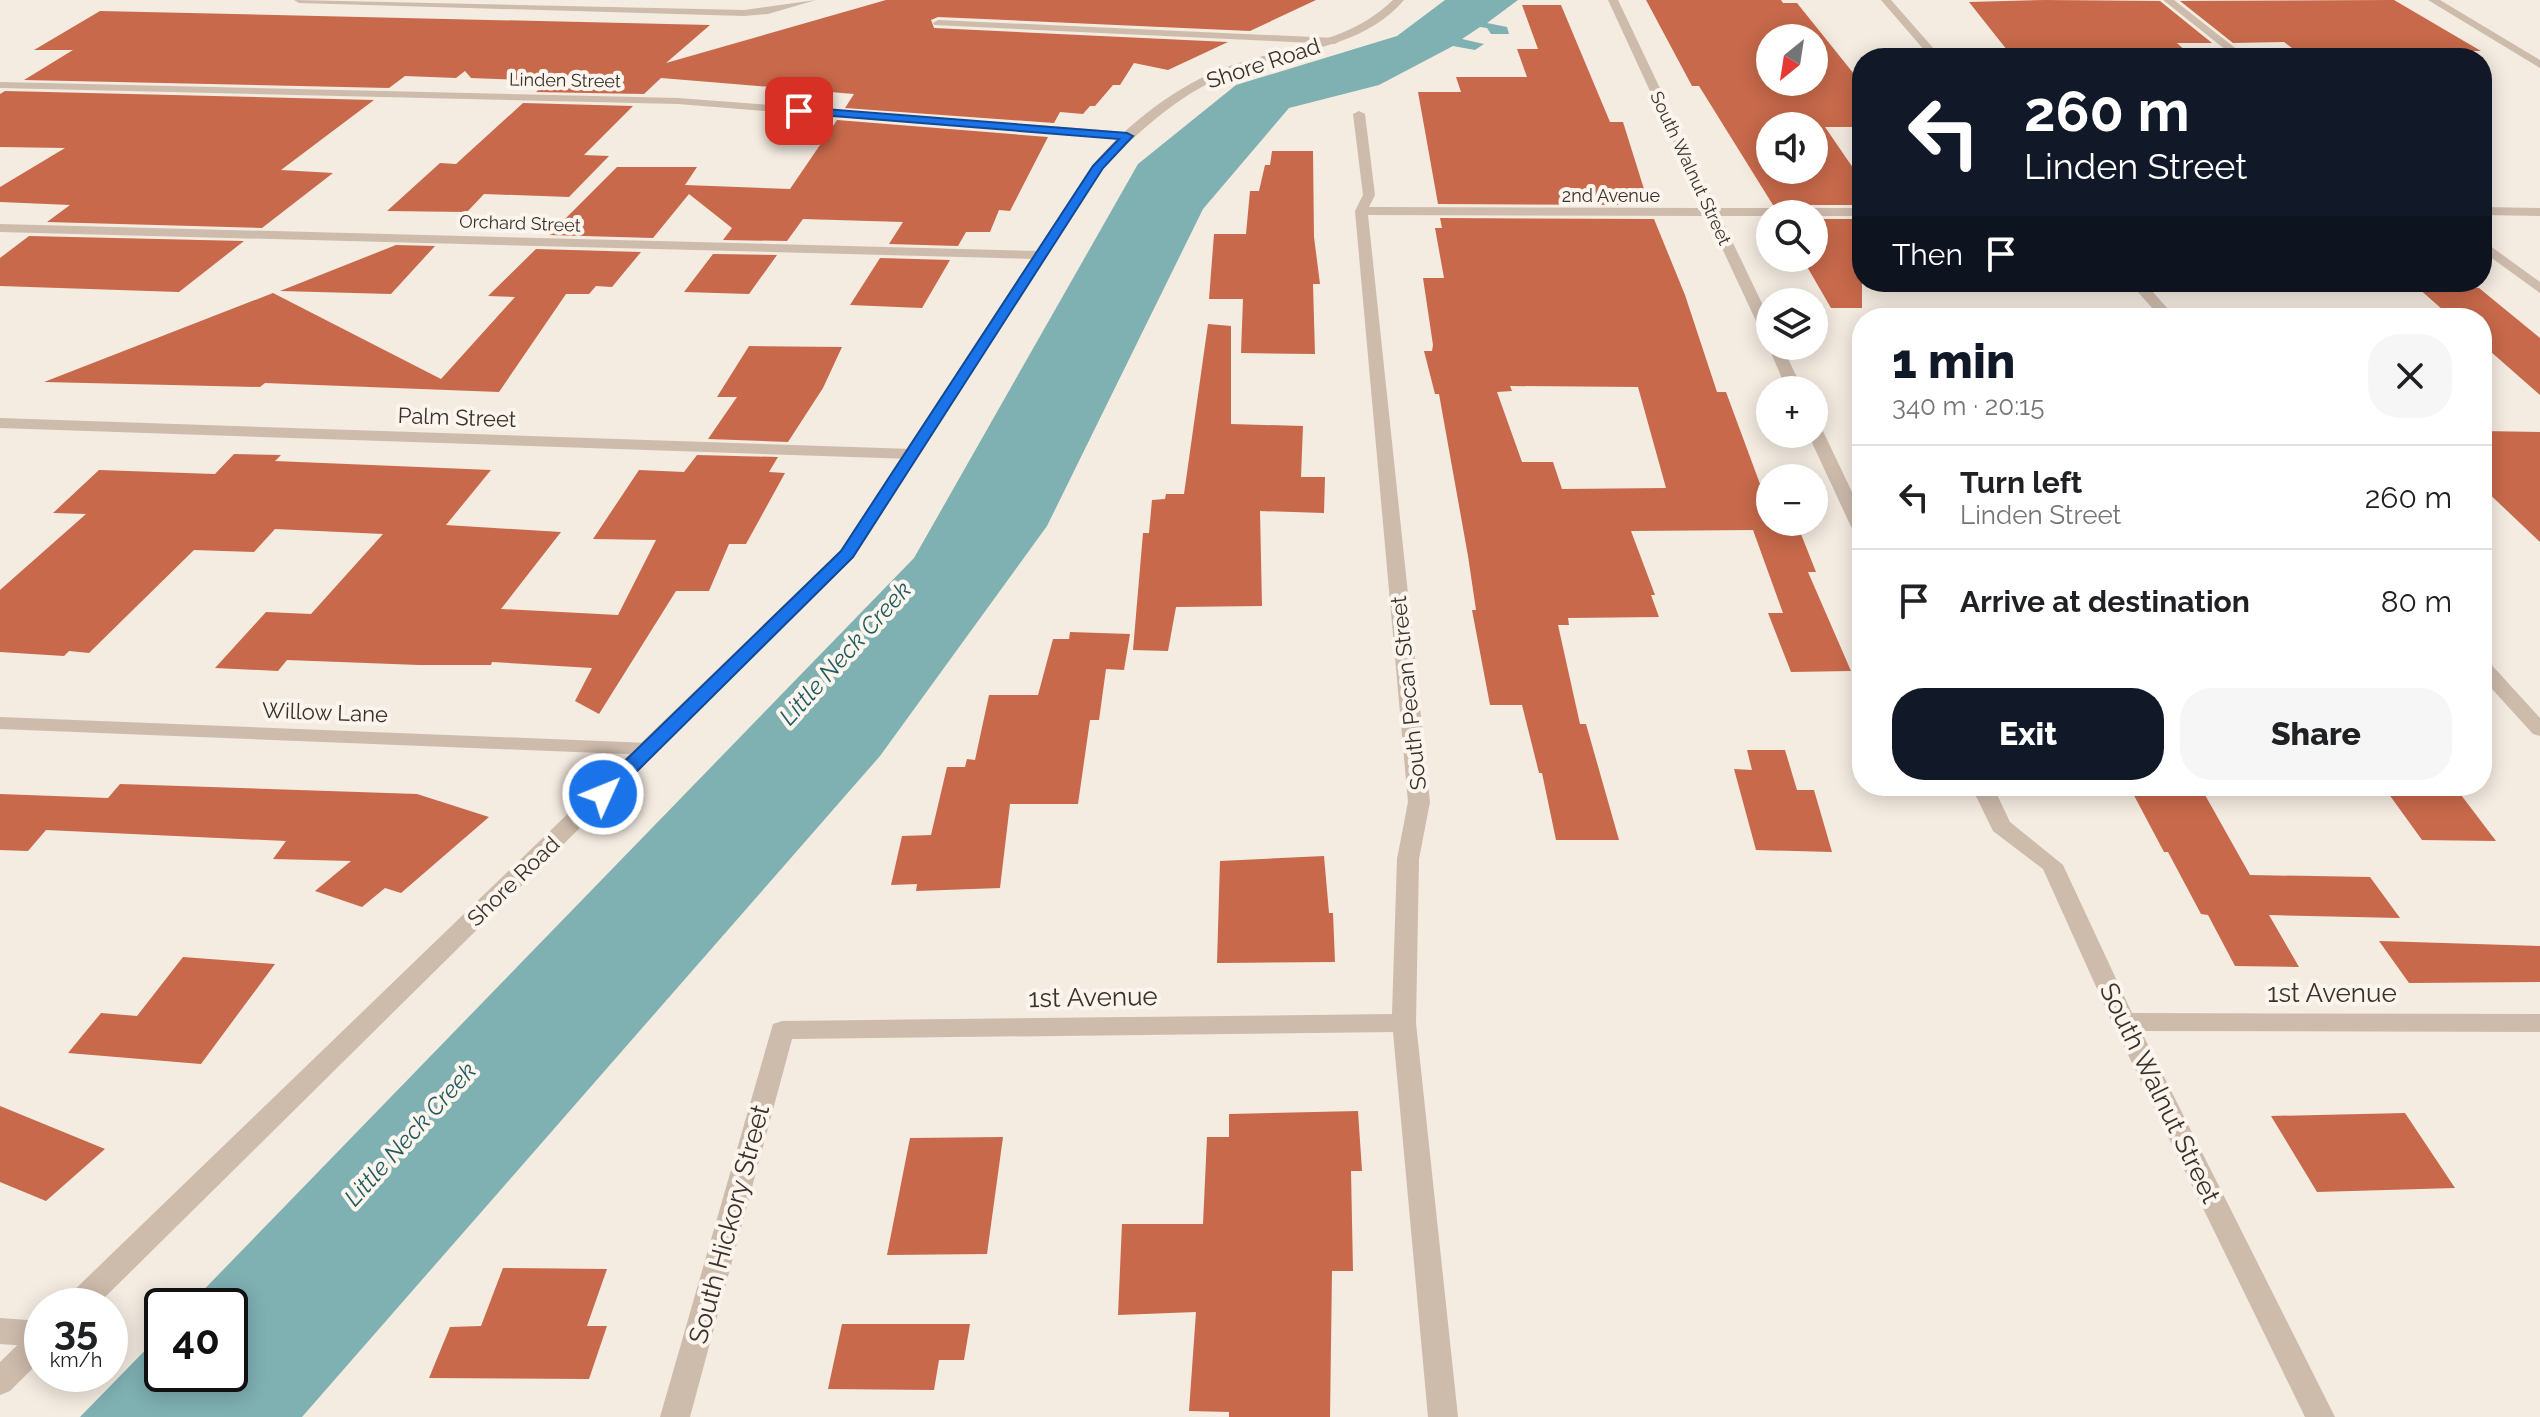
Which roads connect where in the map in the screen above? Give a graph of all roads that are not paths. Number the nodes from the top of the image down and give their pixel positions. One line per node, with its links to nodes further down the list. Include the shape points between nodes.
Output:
1 (299, 0): 9 (street)
2 (654, 0): 10 (street)
3 (811, 0): 10 (street, via 756,13)
4 (1399, 0): 12 (street, Shore Road, via 1365,29)
5 (1613, 0): 23 (street, South Walnut Street)
6 (1886, 0): 13 (street)
7 (2168, 0): 14 (street)
8 (2433, 0): 15 (street)
9 (386, 1): 10 (street)
10 (642, 10)
11 (938, 23): 12 (street)
12 (1335, 41): 18 (street, Shore Road, via 1232,69 1194,86)
13 (1928, 48)
14 (2230, 48)
15 (2540, 65)
16 (0, 85): 18 (street, Linden Street, via 678,101)
17 (1359, 114): 19 (street, South Pecan Street, via 1369,195)
18 (1127, 136): 26 (street, Shore Road, via 1098,166)
19 (1361, 211): 23 (street, 2nd Avenue); 41 (street, South Pecan Street, via 1419,802 1408,859)
20 (2492, 211): 22 (street)
21 (1852, 212): 23 (street, 2nd Avenue)
22 (2540, 212)
23 (1712, 214): 29 (street, South Walnut Street)
24 (0, 228): 26 (street, Orchard Street)
25 (2492, 252): 27 (street)
26 (1040, 255): 33 (street, Shore Road)
27 (2540, 289)
28 (2145, 292): 30 (street)
29 (1756, 307)
30 (2160, 308)
31 (0, 423): 33 (street, Palm Street)
32 (1823, 448): 34 (street)
33 (912, 454): 38 (street, Shore Road, via 847,554)
34 (1852, 510)
35 (2492, 677): 37 (street)
36 (0, 723): 38 (street, Willow Lane)
37 (2540, 730)
38 (649, 749): 44 (street, Shore Road)
39 (1987, 796): 40 (street, South Walnut Street, via 2001,826 2052,865)
40 (2124, 1022): 42 (street, 1st Avenue); 51 (street, South Walnut Street)
41 (1404, 1023): 43 (street, 1st Avenue); 50 (street, South Pecan Street)
42 (2540, 1023)
43 (782, 1030): 49 (street, South Hickory Street)
44 (95, 1288)
45 (0, 1331): 46 (street)
46 (24, 1333)
47 (24, 1358): 48 (street)
48 (0, 1382)
49 (675, 1417)
50 (1443, 1417)
51 (2320, 1417)

